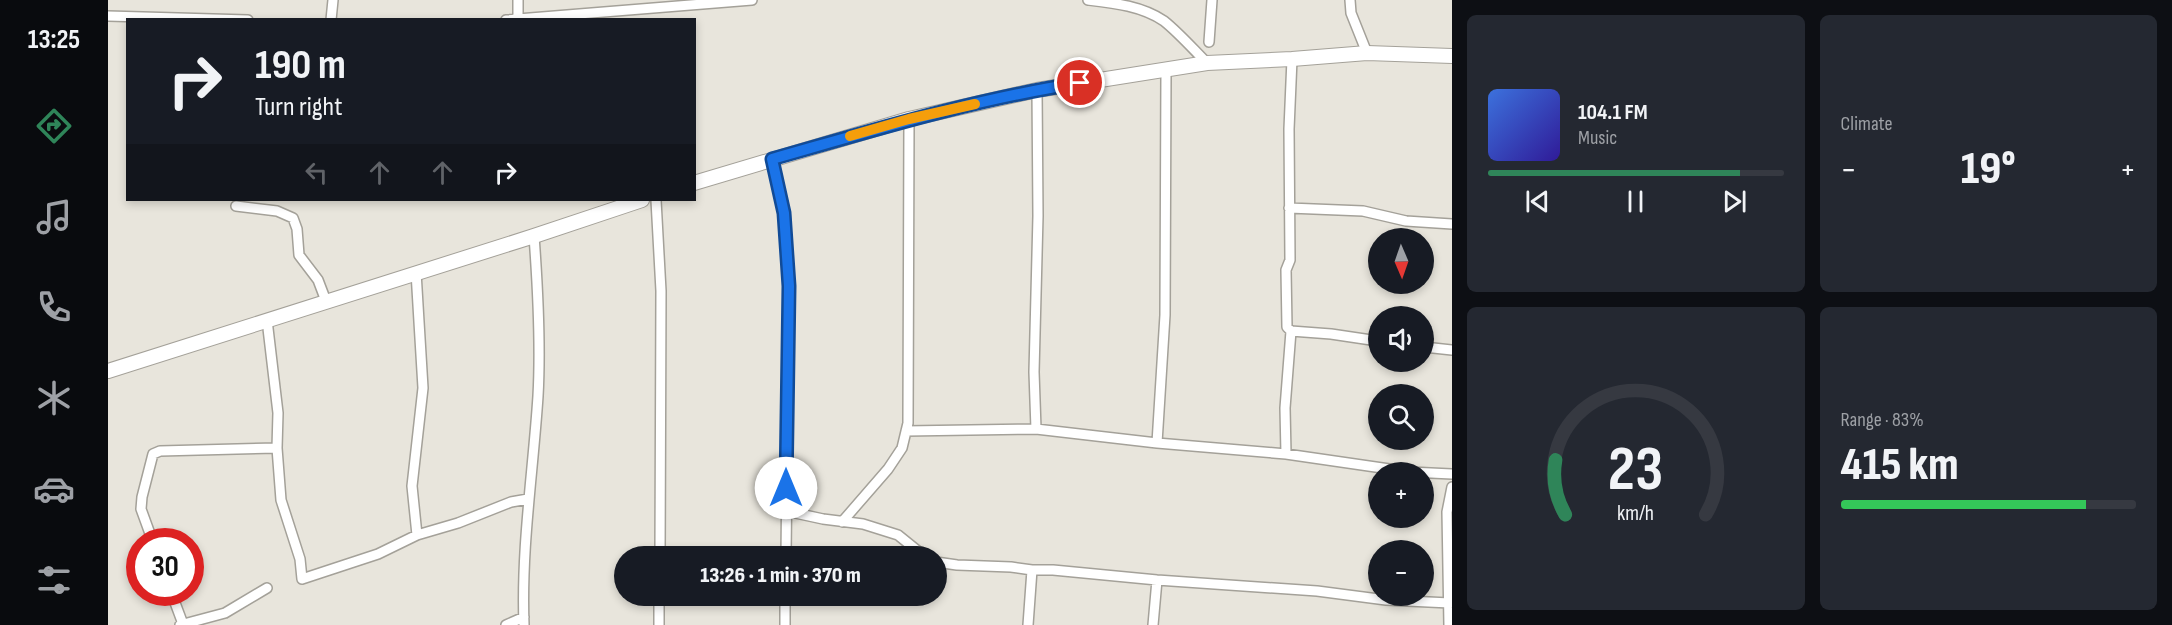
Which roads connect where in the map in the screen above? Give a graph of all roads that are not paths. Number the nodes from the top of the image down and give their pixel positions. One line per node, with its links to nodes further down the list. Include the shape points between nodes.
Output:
1 (333, 0): 9 (street)
2 (518, 0): 10 (street)
3 (752, 0): 11 (street)
4 (1088, 0): 16 (street, via 1118,3 1163,21)
5 (1212, 0): 12 (street)
6 (1350, 0): 13 (street, via 1351,13)
7 (108, 16): 8 (street)
8 (178, 18)
9 (331, 18)
10 (518, 18)
11 (530, 18)
12 (1209, 42)
13 (1367, 52): 14 (main road); 15 (main road)
14 (1452, 56)
15 (1292, 59): 16 (main road); 25 (street)
16 (1207, 63): 17 (main road)
17 (1166, 70): 18 (main road); 38 (street, via 1165,315)
18 (1037, 90): 19 (main road); 36 (street)
19 (909, 119): 20 (main road); 37 (street)
20 (772, 159): 21 (main road); 44 (street, via 784,213 789,286)
21 (696, 182)
22 (639, 201): 27 (main road)
23 (656, 201): 48 (street, via 661,291)
24 (236, 206): 29 (street, via 278,211 293,218 299,255 318,279)
25 (1289, 208): 26 (street, via 1363,211 1406,221); 31 (street, via 1286,316)
26 (1452, 224)
27 (534, 236): 28 (main road); 43 (street, via 539,361)
28 (416, 272): 29 (main road); 47 (street, via 423,388 412,486)
29 (326, 301): 30 (main road)
30 (267, 320): 35 (main road); 39 (street, via 278,413)
31 (1291, 331): 32 (street); 40 (street)
32 (1368, 340)
33 (1434, 348): 34 (street)
34 (1452, 350)
35 (108, 371)
36 (1036, 429): 37 (street); 38 (street)
37 (906, 431): 45 (street, via 902,448 888,468)
38 (1157, 443): 40 (street)
39 (277, 448): 46 (street, via 153,454 141,509); 47 (street, via 281,500 300,559 302,579 378,554)
40 (1286, 454): 41 (street, via 1410,472)
41 (1452, 474)
42 (1452, 487): 55 (street, via 1447,512)
43 (528, 499): 47 (street); 59 (street)
44 (786, 511): 45 (street); 49 (street)
45 (842, 522): 50 (street, via 897,535)
46 (148, 528)
47 (417, 535)
48 (660, 546)
49 (786, 546)
50 (911, 546)
51 (947, 564): 52 (street)
52 (1032, 570): 53 (street); 64 (street)
53 (1158, 580): 55 (street); 65 (street)
54 (267, 588): 60 (street, via 225,613)
55 (1450, 603): 66 (street)
56 (176, 606): 60 (street)
57 (659, 606): 62 (street)
58 (785, 606): 63 (street)
59 (524, 621): 61 (street)
60 (182, 625)
61 (506, 625)
62 (659, 625)
63 (785, 625)
64 (1028, 625)
65 (1153, 625)
66 (1449, 625)

